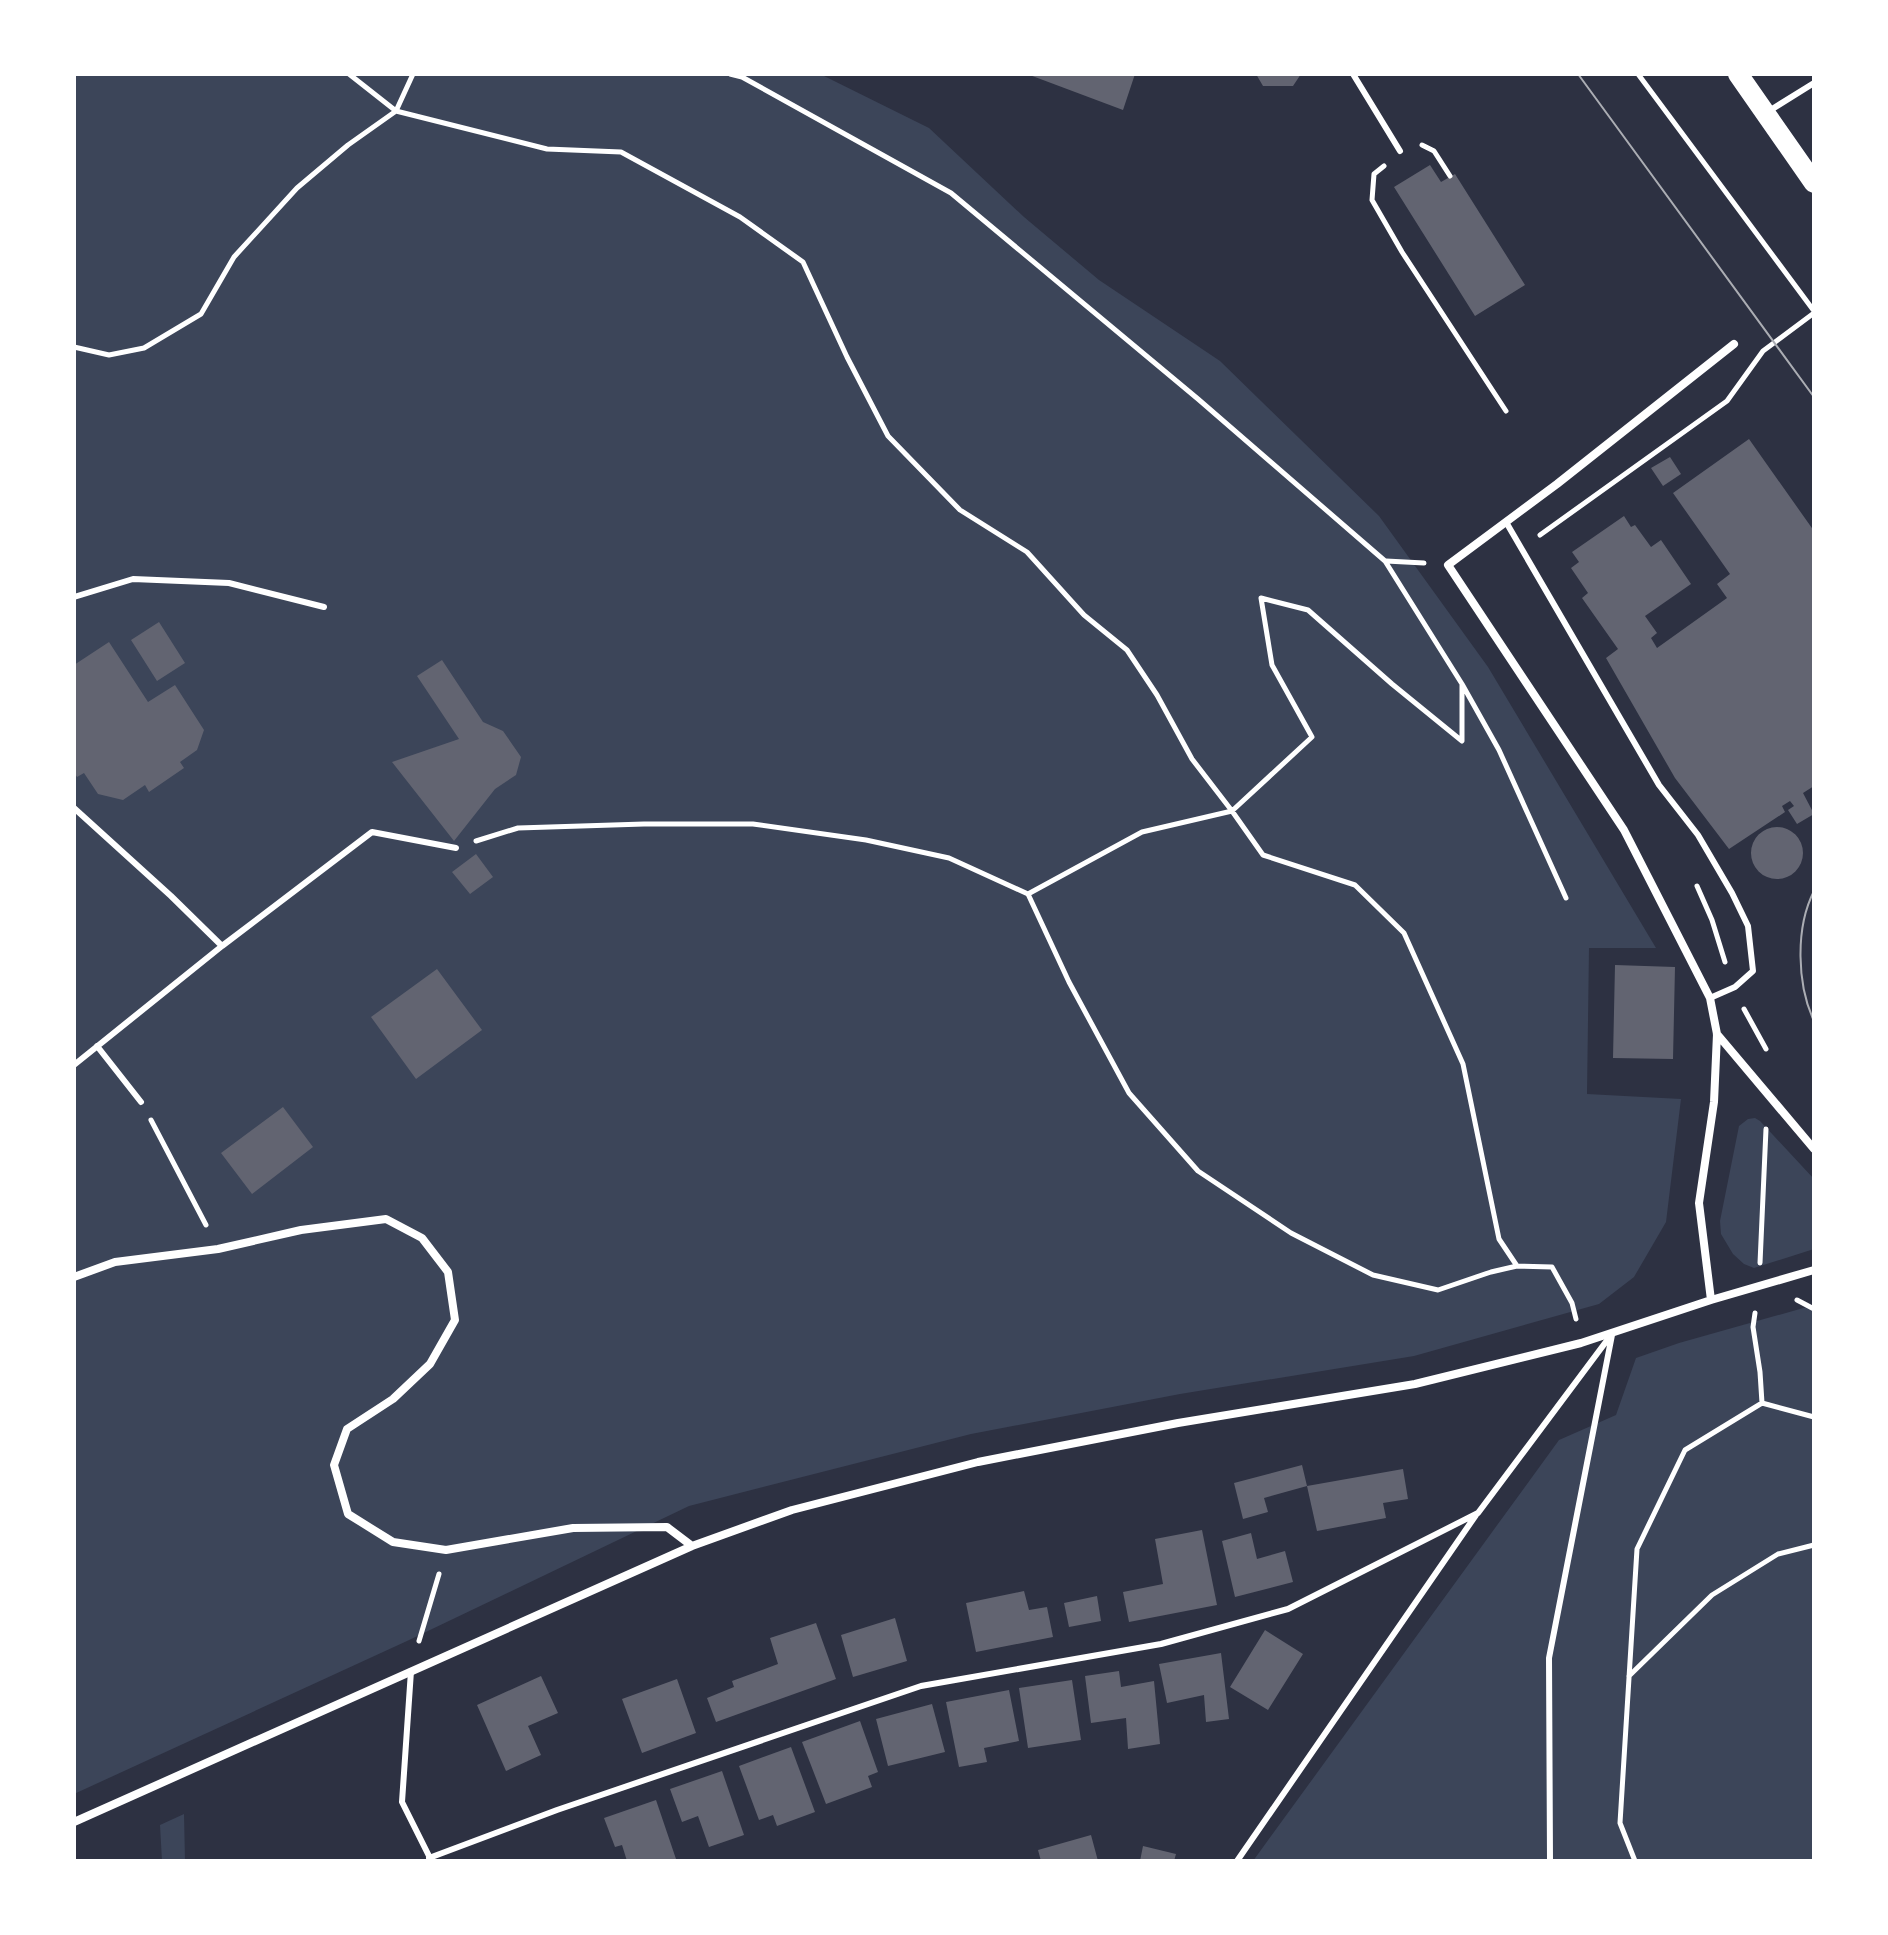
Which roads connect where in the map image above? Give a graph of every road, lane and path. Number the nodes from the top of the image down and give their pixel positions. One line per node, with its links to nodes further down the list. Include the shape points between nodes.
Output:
1 (349, 74): 8 (path)
2 (413, 74): 8 (path)
3 (730, 74): 19 (path, via 951,193)
4 (1353, 74): 10 (lane)
5 (1638, 74): 13 (path)
6 (1738, 74): 9 (main road)
7 (1814, 83): 9 (lane)
8 (396, 111): 15 (path, via 297,188 234,257 201,314 144,348 109,355); 25 (path, via 547,149 621,152 740,217 803,262 888,436 960,510 1027,552 1084,615 1127,650 1192,759)
9 (1766, 113): 12 (main road)
10 (1400, 151): 11 (path, via 1418,143 1434,151); 16 (path, via 1374,174 1372,200)
11 (1450, 176)
12 (1814, 183)
13 (1814, 312): 18 (path, via 1763,351 1727,401)
14 (1734, 344): 17 (street)
15 (74, 347)
16 (1506, 411)
17 (1506, 522): 18 (lane); 20 (street)
18 (1522, 549): 30 (lane, via 1748,926 1753,971)
19 (1385, 561): 20 (path); 23 (path)
20 (1448, 565): 30 (street, via 1624,830)
21 (74, 597): 22 (lane, via 133,579 229,583)
22 (324, 607)
23 (1462, 684): 25 (path, via 1462,741 1308,610 1261,598 1272,665 1312,737); 28 (path, via 1499,750)
24 (74, 808): 29 (lane)
25 (1232, 811): 27 (path, via 1142,832); 37 (path, via 1263,855 1355,885 1404,933 1463,1064 1499,1239)
26 (456, 848): 27 (path, via 518,828 753,824 949,858); 29 (lane, via 372,832)
27 (1028, 894): 37 (path, via 1129,1093 1198,1171 1291,1233 1373,1275 1438,1290)
28 (1566, 898)
29 (222, 946): 32 (lane)
30 (1710, 998): 31 (street)
31 (1717, 1034): 35 (street); 40 (street, via 1714,1102 1699,1203)
32 (97, 1046): 33 (lane); 34 (lane)
33 (74, 1065)
34 (141, 1102): 36 (path)
35 (1814, 1149)
36 (218, 1249): 39 (street, via 115,1262); 49 (street, via 301,1230 386,1219 422,1238 431,1249 448,1272 455,1320 430,1364 393,1399 347,1429 334,1465 348,1514 393,1542)
37 (1517, 1266): 41 (path, via 1552,1267)
38 (1814, 1270): 40 (street)
39 (74, 1277)
40 (1711, 1300): 43 (street)
41 (1572, 1303)
42 (1753, 1327): 44 (path)
43 (1613, 1332): 46 (lane); 48 (street, via 1415,1384 978,1462 792,1510); 55 (lane, via 1549,1658)
44 (1762, 1403): 45 (path); 51 (path, via 1685,1450 1637,1549)
45 (1814, 1417)
46 (1478, 1513): 53 (lane, via 1288,1609 1161,1644 921,1686 557,1810); 54 (lane)
47 (1814, 1545): 51 (path, via 1778,1554 1712,1595)
48 (692, 1546): 49 (street, via 667,1527 573,1528); 50 (street)
49 (446, 1550): 50 (path)
50 (411, 1671): 52 (street); 53 (lane, via 402,1802)
51 (1629, 1676): 56 (path, via 1620,1823)
52 (74, 1822)
53 (430, 1859)
54 (1237, 1861)
55 (1550, 1861)
56 (1635, 1861)

